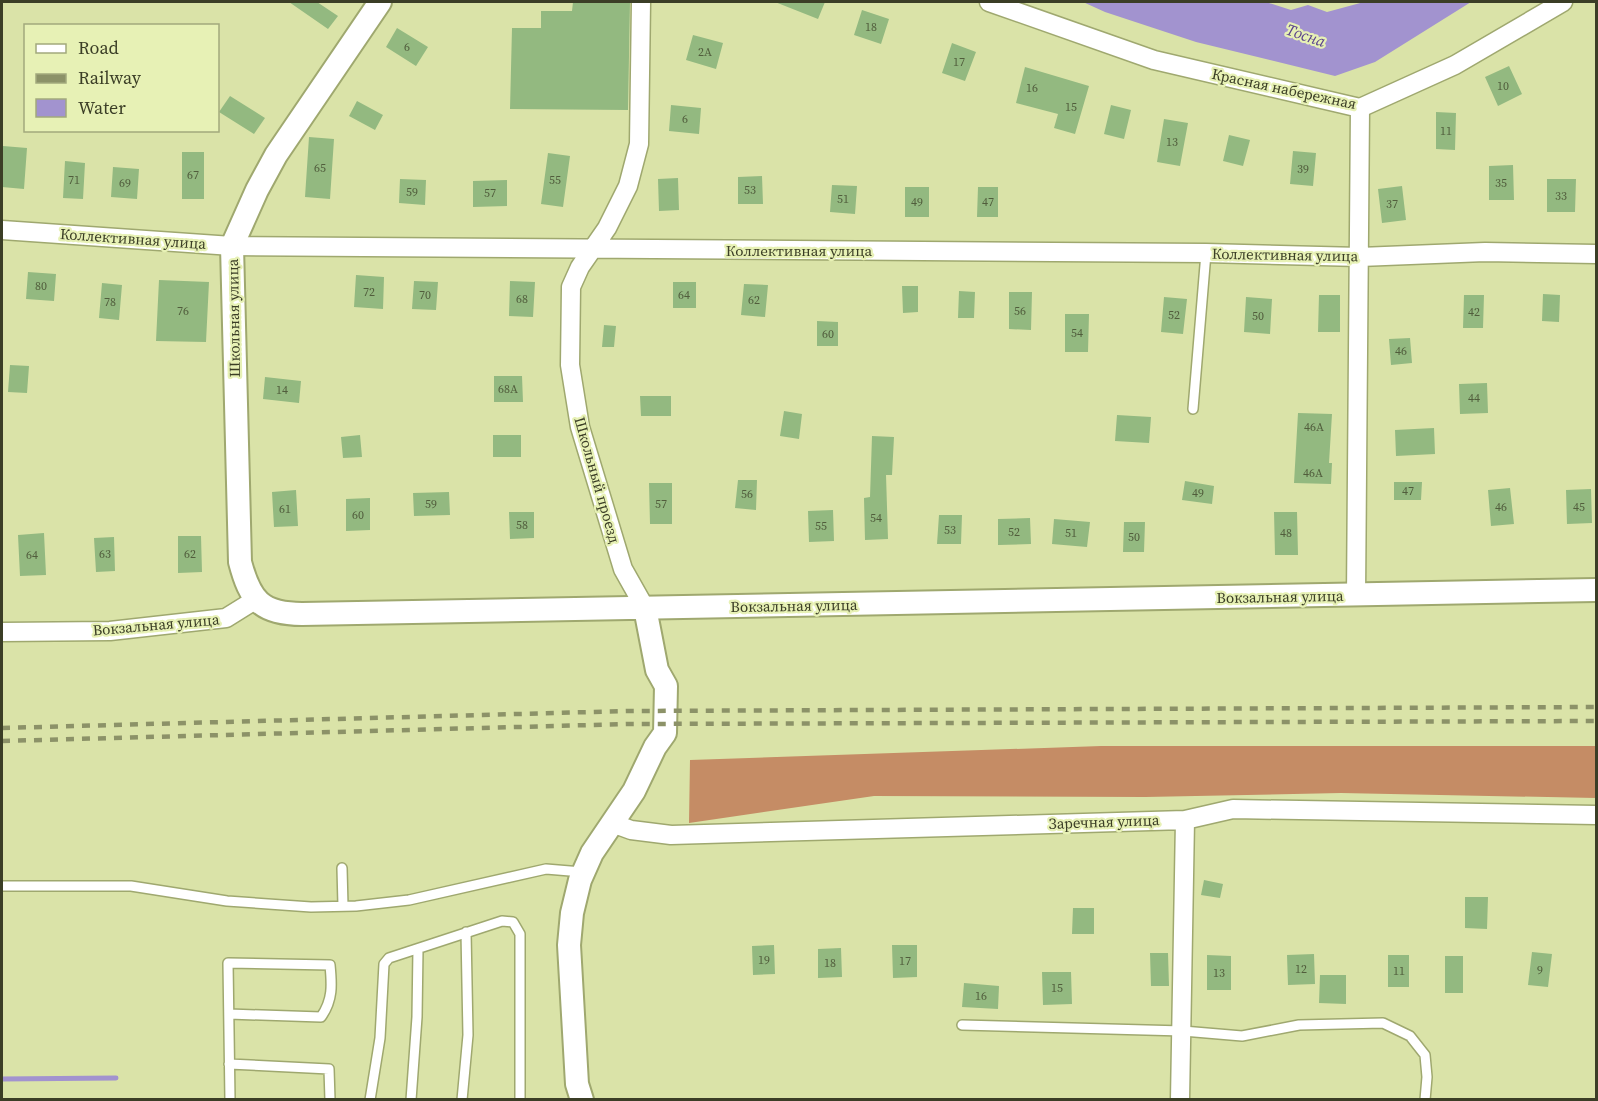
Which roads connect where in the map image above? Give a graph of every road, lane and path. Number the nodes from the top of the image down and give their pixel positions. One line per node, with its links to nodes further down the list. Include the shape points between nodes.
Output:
1 (380, 2): 7 (street, Школьная улица, via 276,155)
2 (641, 2): 8 (street, Школьный проезд, via 639,144 628,186)
3 (989, 2): 5 (street, Красная набережная, via 1154,60)
4 (1563, 2): 5 (street, Красная набережная, via 1455,65)
5 (1360, 108): 11 (street)
6 (2, 231): 7 (street, Коллективная улица)
7 (232, 246): 8 (street, Коллективная улица); 15 (street, Школьная улица, via 240,562 246,588)
8 (593, 250): 9 (street, Коллективная улица); 16 (street, Школьный проезд, via 572,287 570,365 580,427 623,569)
9 (1206, 253): 11 (street, Коллективная улица); 12 (lane)
10 (1596, 254): 11 (street, Коллективная улица, via 1485,252)
11 (1360, 257): 14 (street)
12 (1193, 409)
13 (1596, 590): 14 (street, Вокзальная улица)
14 (1356, 596): 16 (street, Вокзальная улица)
15 (255, 600): 16 (street, Вокзальная улица, via 284,614); 17 (street, Вокзальная улица, via 226,618 110,631)
16 (645, 608): 20 (street, via 657,670 652,684 655,747 634,791)
17 (2, 632)
18 (1596, 815): 19 (street, Заречная улица, via 1233,810)
19 (1185, 820): 20 (street, Заречная улица, via 671,835 631,830); 29 (street)
20 (612, 823): 22 (street)
21 (342, 868): 24 (lane)
22 (583, 872): 24 (lane, via 546,869 409,900); 37 (street, via 572,913 570,945 577,1084)
23 (2, 886): 24 (lane, via 131,886 226,901)
24 (343, 906)
25 (466, 932): 26 (lane); 35 (lane, via 468,1035); 36 (lane, via 502,921 513,922 520,934)
26 (418, 949): 33 (lane, via 389,958 384,964 380,1038); 34 (lane)
27 (229, 1014): 27 (lane, via 321,1017 332,990 330,965 228,963); 30 (lane)
28 (962, 1025): 29 (lane)
29 (1183, 1031): 38 (street); 39 (lane, via 1242,1036 1299,1025 1383,1023 1410,1036 1425,1055)
30 (230, 1064): 31 (lane); 32 (lane, via 329,1069)
31 (230, 1100)
32 (330, 1100)
33 (370, 1100)
34 (411, 1100)
35 (462, 1100)
36 (520, 1100)
37 (582, 1100)
38 (1180, 1100)
39 (1425, 1100)

